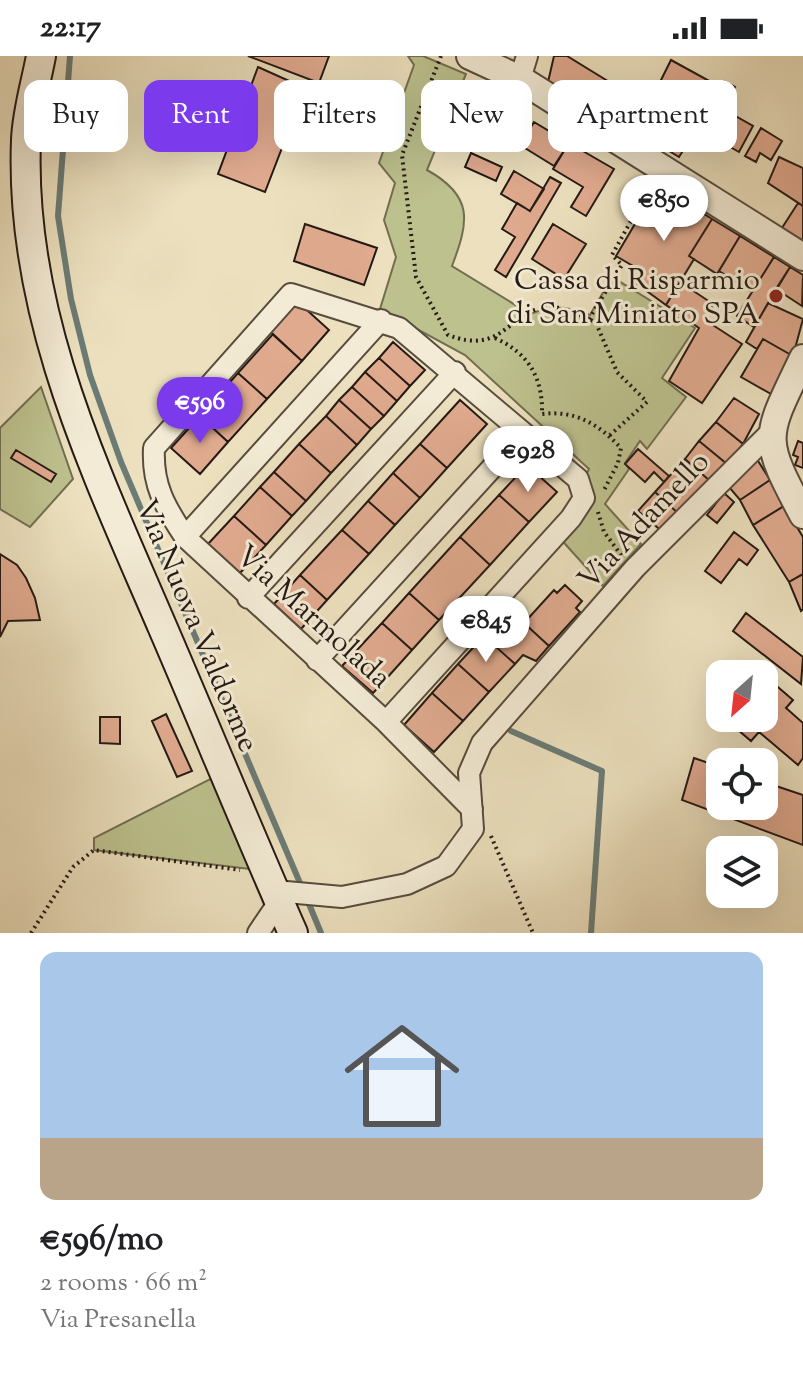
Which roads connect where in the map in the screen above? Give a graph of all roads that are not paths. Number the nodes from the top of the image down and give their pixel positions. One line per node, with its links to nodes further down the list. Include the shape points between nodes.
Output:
1 (41, 56): 16 (main road, Via Nuova Valdorme, via 26,137 26,185 47,334 80,436)
2 (470, 56): 3 (street)
3 (524, 67): 4 (street)
4 (803, 257)
5 (381, 320): 7 (street); 11 (street); 11 (street, Via Marmolada, via 291,294 154,448 153,474 162,503)
6 (803, 358): 8 (street)
7 (455, 372): 9 (street); 12 (street)
8 (771, 432): 10 (street, via 778,467); 15 (street, Via Adamello, via 635,568 482,743 469,773)
9 (522, 435): 13 (street); 14 (street, via 578,479 584,498)
10 (803, 515)
11 (185, 537): 12 (street, Via Marmolada)
12 (248, 598): 13 (street, Via Marmolada)
13 (317, 660): 14 (street, Via Marmolada)
14 (386, 722): 15 (street, Via Marmolada)
15 (472, 819): 16 (street, via 446,866 407,884 342,897)
16 (274, 888): 17 (street); 18 (main road, Via Nuova Valdorme)
17 (258, 933)
18 (293, 933)

